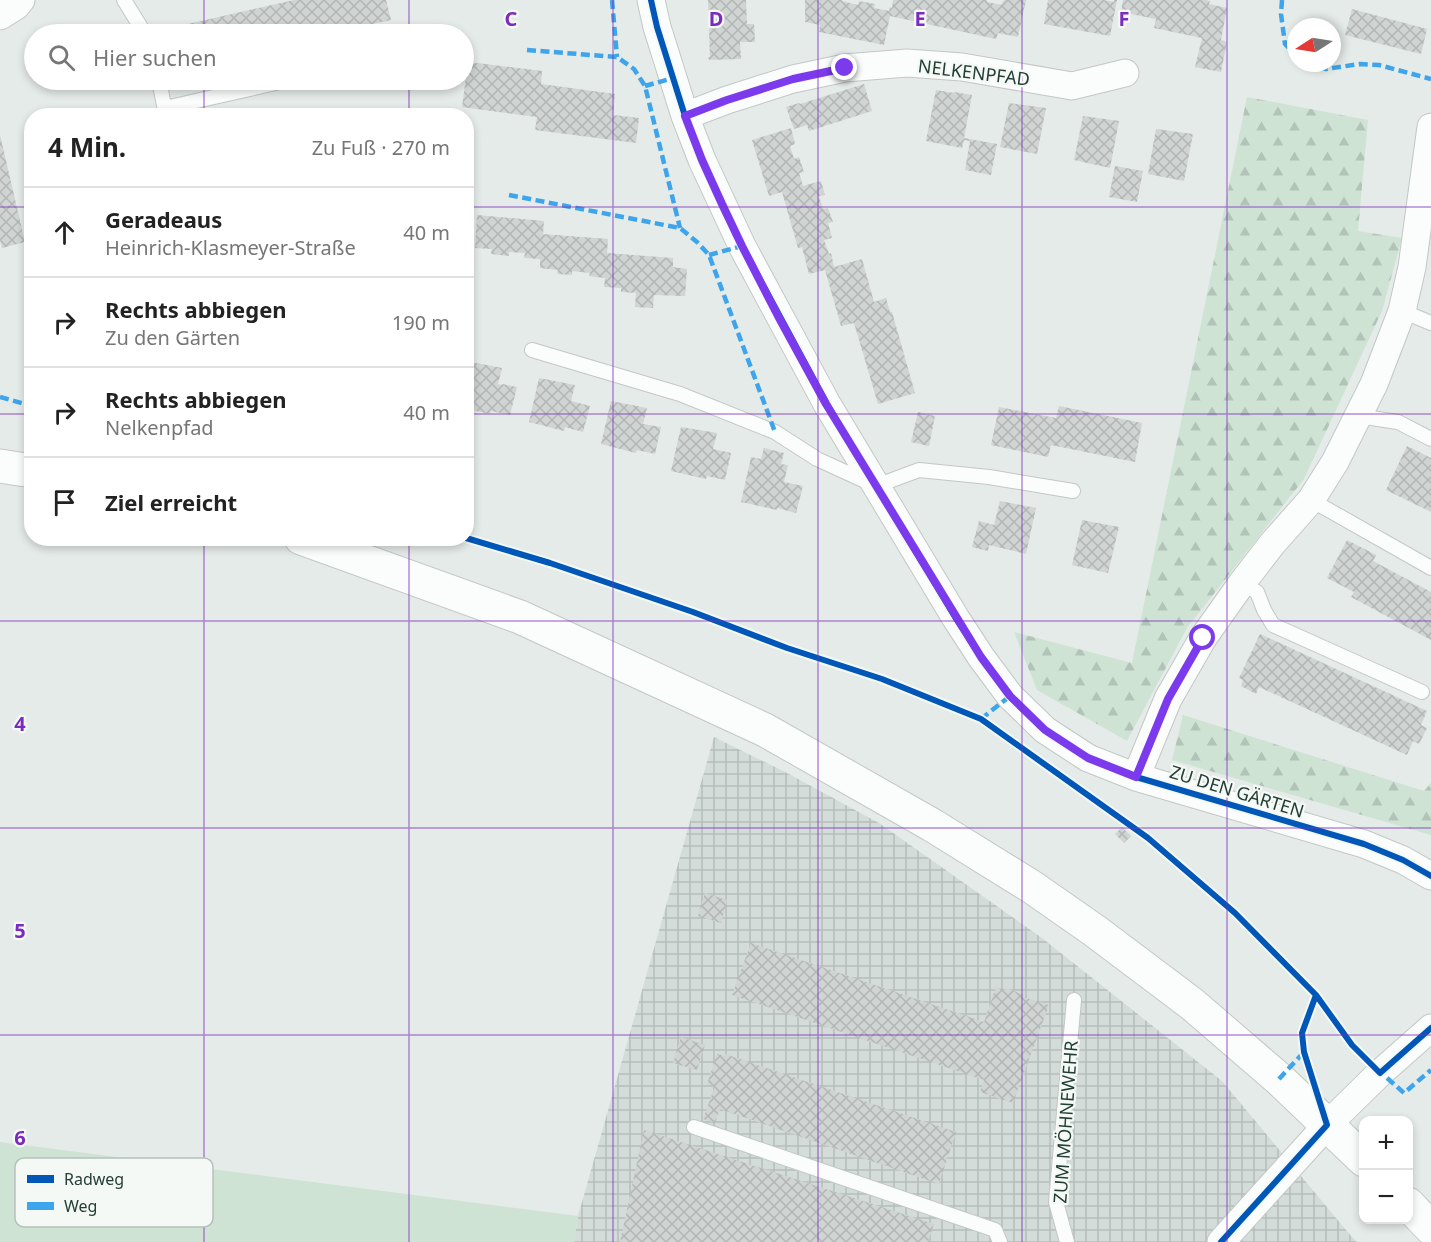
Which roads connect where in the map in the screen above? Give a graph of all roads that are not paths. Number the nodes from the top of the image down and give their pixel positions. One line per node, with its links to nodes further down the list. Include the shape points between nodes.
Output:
1 (21, 0): 4 (street)
2 (124, 0): 5 (lane)
3 (651, 0): 11 (street, ZU DEN GÄRTEN)
4 (0, 16)
5 (139, 24)
6 (1125, 73): 11 (street, NELKENPFAD, via 1072,86 962,67 907,63 845,68 793,79)
7 (161, 90): 9 (lane)
8 (250, 90): 10 (lane)
9 (164, 108)
10 (180, 108)
11 (685, 116): 21 (street, ZU DEN GÄRTEN, via 747,256 826,404)
12 (1431, 127): 13 (street)
13 (1426, 208): 14 (street)
14 (1402, 311): 15 (lane); 17 (street)
15 (1431, 323)
16 (532, 350): 21 (lane, via 680,394 775,432 817,459)
17 (1358, 416): 18 (lane, via 1398,422); 23 (street)
18 (1431, 439)
19 (0, 465): 20 (main road)
20 (24, 470)
21 (876, 486): 22 (lane, via 918,470); 28 (street, ZU DEN GÄRTEN, via 965,633 1010,696 1045,730 1088,758)
22 (1073, 491)
23 (1311, 500): 25 (lane); 26 (street)
24 (323, 546): 32 (main road, via 520,617 765,729 913,813 1032,887 1192,1004)
25 (1431, 568)
26 (1242, 583): 27 (lane, via 1257,592 1273,625); 28 (street, via 1203,638 1168,699)
27 (1422, 692)
28 (1136, 777): 29 (street, ZU DEN GÄRTEN, via 1364,844)
29 (1431, 876)
30 (1074, 1000): 38 (lane, ZUM MÖHNEWEHR, via 1056,1202)
31 (1431, 1028): 32 (street)
32 (1327, 1125): 34 (main road); 39 (street)
33 (694, 1127): 37 (lane, via 995,1230)
34 (1359, 1155)
35 (1413, 1209): 36 (main road)
36 (1431, 1228)
37 (1000, 1242)
38 (1067, 1242)
39 (1221, 1242)

